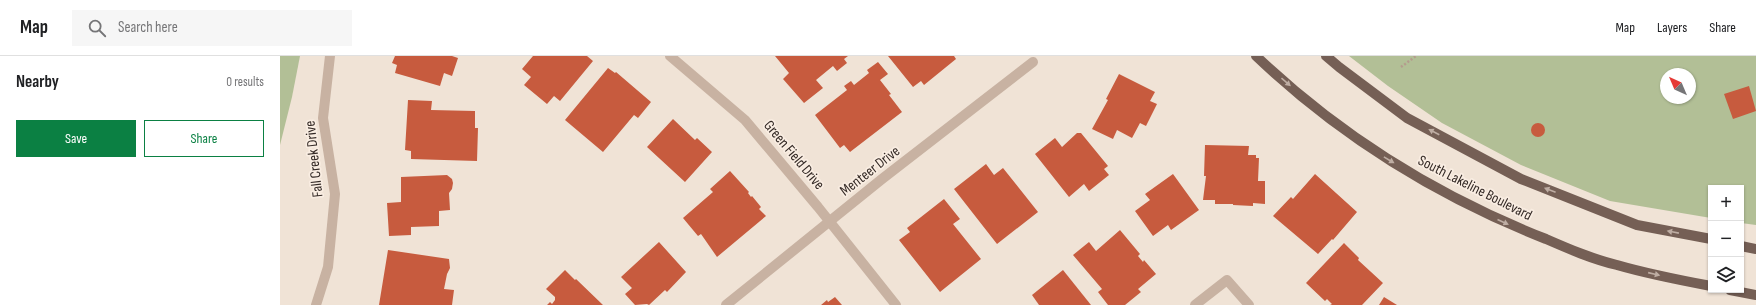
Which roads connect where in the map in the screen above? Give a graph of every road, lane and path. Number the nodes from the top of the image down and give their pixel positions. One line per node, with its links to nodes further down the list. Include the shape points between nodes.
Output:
1 (330, 56): 15 (street, Fall Creek Drive, via 323,118 335,194 328,267)
2 (670, 56): 8 (street, Green Field Drive, via 745,120)
3 (1256, 56): 12 (main road, South Lakeline Boulevard, one-way to 12, via 1313,105 1374,151 1439,190 1502,222 1616,265)
4 (1326, 56): 9 (main road, South Lakeline Boulevard, one-way to 4, via 1637,225 1521,179 1407,118)
5 (1416, 56): 7 (path)
6 (1034, 62): 8 (street, Menteer Drive)
7 (1401, 67)
8 (830, 222): 16 (street, Menteer Drive); 17 (street, Green Field Drive)
9 (1708, 238)
10 (1744, 246): 11 (main road)
11 (1756, 248)
12 (1708, 285)
13 (1744, 293): 14 (main road)
14 (1756, 295)
15 (316, 305)
16 (726, 305)
17 (896, 305)
18 (1195, 305): 19 (street, via 1228,280)
19 (1249, 305)

